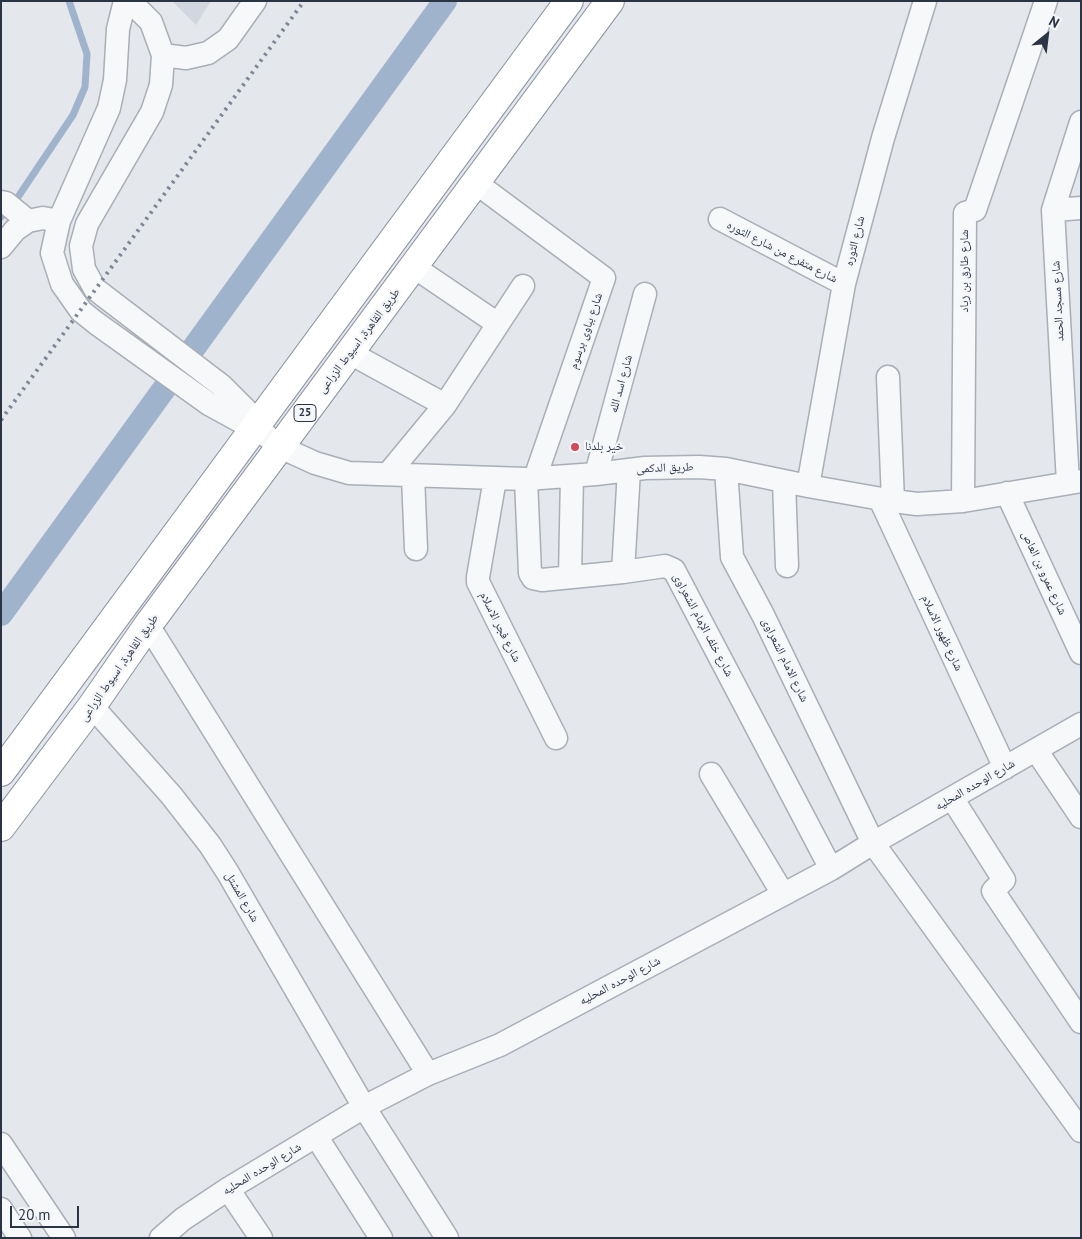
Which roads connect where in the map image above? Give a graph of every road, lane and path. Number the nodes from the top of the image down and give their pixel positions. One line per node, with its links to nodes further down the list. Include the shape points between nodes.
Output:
1 (125, 1): 14 (street, via 118,29 115,80 109,108)
2 (130, 1): 8 (street, via 151,22)
3 (256, 1): 8 (street, via 228,39 208,53 186,58)
4 (569, 1): 25 (highway, 25)
5 (610, 1): 10 (highway, طريق القاهرة, اسيوط الزراعى / 25)
6 (925, 1): 18 (street, شارع الثوره)
7 (1046, 1): 40 (street, شارع طارق بن زياد, via 975,210 965,213)
8 (163, 55): 25 (street, via 161,84 152,112 87,224 81,246 84,269 95,289 222,386 247,411)
9 (1081, 122): 13 (street, شارع مسجد الحمد)
10 (476, 183): 17 (highway, طريق القاهرة, اسيوط الزراعى / 25); 34 (street, شارع بباوى برسوم, via 604,278)
11 (1081, 208): 13 (street)
12 (13, 209): 14 (street); 16 (street, via 14,230)
13 (1053, 210): 36 (street, شارع مسجد الحمد)
14 (59, 220): 25 (street, via 52,253 62,284 81,311 209,404)
15 (720, 220): 18 (street, شارع متفرع من شارع الثوره)
16 (1, 246)
17 (414, 267): 21 (street); 22 (highway, طريق القاهرة, اسيوط الزراعى / 25)
18 (844, 284): 37 (street, شارع الثوره)
19 (523, 286): 21 (street)
20 (645, 294): 30 (street, شارع اسد الله)
21 (498, 324): 24 (street)
22 (350, 353): 24 (street); 26 (highway, طريق القاهرة, اسيوط الزراعى / 25)
23 (888, 377): 39 (street)
24 (445, 405): 29 (street)
25 (256, 427): 26 (street, طريق الدكمى); 52 (highway, 25)
26 (280, 447): 29 (street, طريق الدكمى, via 314,463 349,473); 45 (highway, طريق القاهرة, اسيوط الزراعى / 25)
27 (629, 470): 28 (street, طريق الدكمى, via 672,467); 30 (street, طريق الدكمى); 43 (street)
28 (726, 470): 35 (street, طريق الدكمى); 57 (street, شارع الامام الشعراوى, via 732,557)
29 (388, 474): 31 (street, طريق الدكمى)
30 (596, 474): 32 (street, طريق الدكمى)
31 (413, 476): 33 (street, طريق الدكمى); 41 (street)
32 (572, 476): 34 (street, طريق الدكمى); 44 (street)
33 (495, 479): 34 (street, طريق الدكمى); 49 (street, شارع فجر الاسلام, via 478,582)
34 (530, 479): 44 (street, شارع خلف الإمام الشعراوى, via 532,576 542,580)
35 (784, 481): 37 (street, طريق الدكمى); 42 (street)
36 (1074, 482): 38 (street, طريق الدكمى)
37 (808, 486): 39 (street, طريق الدكمى)
38 (1007, 493): 40 (street, طريق الدكمى); 46 (street, شارع عمرو بن العاص)
39 (887, 500): 40 (street, طريق الدكمى, via 926,504); 51 (street, شارع ظهور الاسلام)
40 (963, 500)
41 (416, 549)
42 (787, 566)
43 (623, 572): 44 (street, شارع خلف الإمام الشعراوى); 58 (street, شارع خلف الإمام الشعراوى, via 665,566 674,570)
44 (570, 576)
45 (148, 625): 47 (highway, طريق القاهرة, اسيوط الزراعى / 25); 61 (street)
46 (1081, 653)
47 (92, 706): 56 (highway, طريق القاهرة, اسيوط الزراعى / 25); 62 (street, شارع المشتل, via 171,795 210,845)
48 (1081, 724): 50 (street, شارع الوحده المحليه)
49 (556, 738)
50 (1036, 750): 51 (street, شارع الوحده المحليه); 55 (street)
51 (1004, 768): 54 (street, شارع الوحده المحليه)
52 (1, 772)
53 (711, 774): 59 (street)
54 (952, 798): 57 (street, شارع الوحده المحليه); 60 (street, via 1004,880 994,891)
55 (1081, 817)
56 (1, 827)
57 (873, 843): 58 (street, شارع الوحده المحليه); 63 (street, شارع الامام الشعراوى)
58 (831, 869): 59 (street, شارع الوحده المحليه)
59 (783, 894): 61 (street, شارع الوحده المحليه, via 500,1044)
60 (1081, 1022)
61 (428, 1074): 62 (street, شارع الوحده المحليه)
62 (364, 1107): 64 (street, شارع الوحده المحليه); 73 (street, شارع المشتل)
63 (1081, 1131)
64 (316, 1136): 66 (street, شارع الوحده المحليه); 72 (street)
65 (1, 1144): 69 (street)
66 (228, 1188): 70 (street, شارع الوحده المحليه); 71 (street)
67 (1, 1209): 68 (street)
68 (20, 1238)
69 (64, 1238)
70 (161, 1238)
71 (261, 1238)
72 (381, 1238)
73 (447, 1238)

